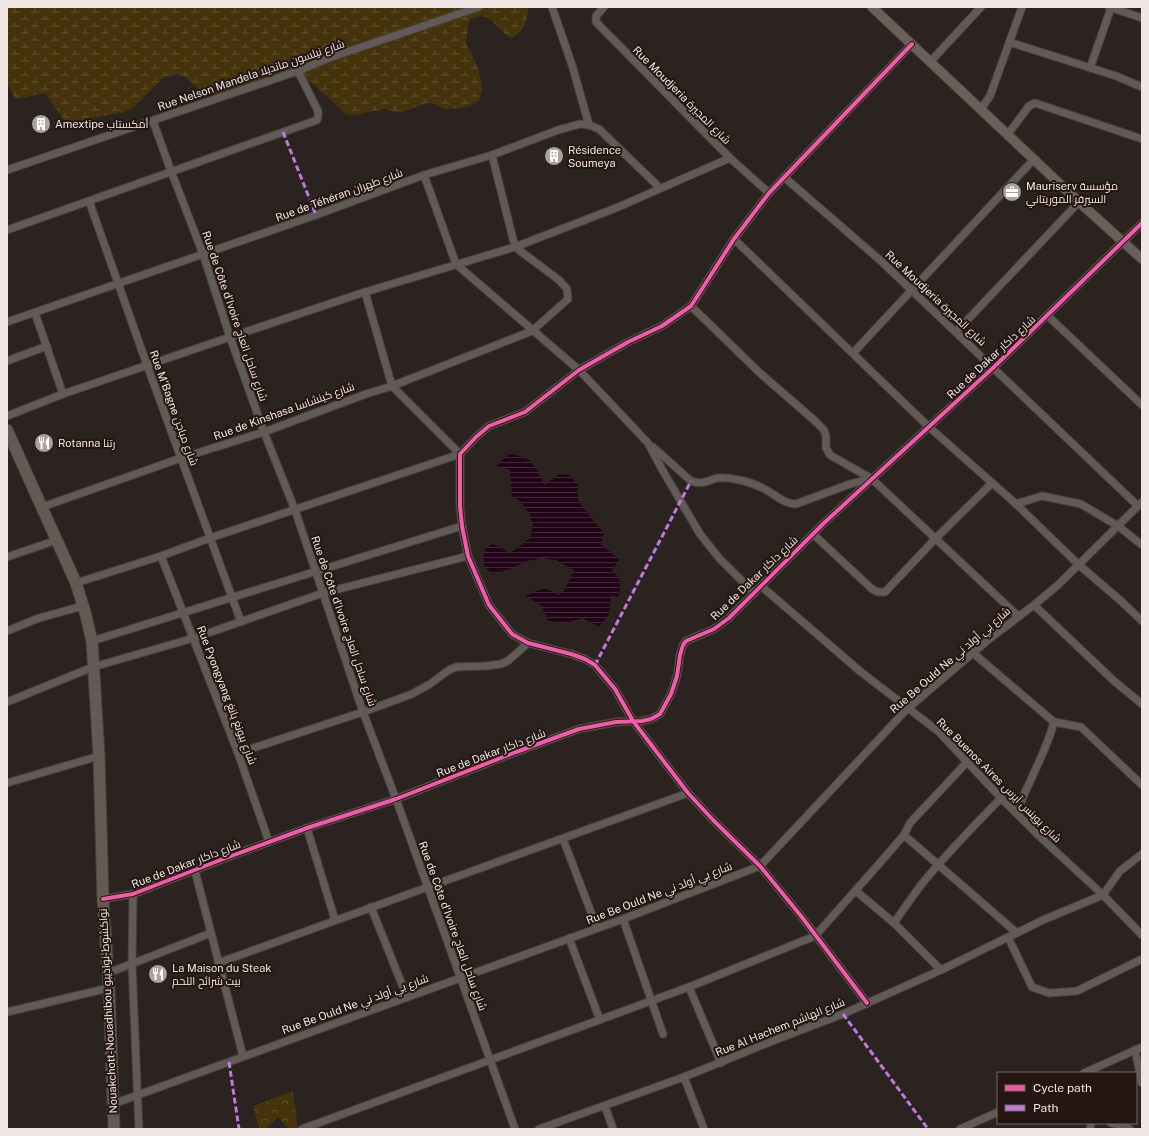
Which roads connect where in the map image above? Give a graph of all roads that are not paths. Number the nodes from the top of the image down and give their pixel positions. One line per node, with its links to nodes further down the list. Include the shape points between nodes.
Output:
1 (479, 7): 13 (street, Rue Nelson Mandela شارع نيلسون مانديلا)
2 (552, 7): 17 (street)
3 (604, 7): 21 (street, Rue Moudjeria شارع المجيرة, via 596,16 596,22)
4 (872, 7): 10 (main road)
5 (981, 7): 11 (street)
6 (1022, 7): 9 (street)
7 (1110, 7): 8 (street); 12 (street)
8 (1142, 18)
9 (1009, 42): 12 (street); 15 (street, via 990,96)
10 (912, 44): 11 (main road); 26 (street)
11 (930, 62): 15 (main road)
12 (1090, 68): 14 (street)
13 (298, 71): 16 (street, Rue Nelson Mandela شارع نيلسون مانديلا); 24 (street, via 318,111 316,120)
14 (1142, 87)
15 (981, 109): 18 (main road)
16 (153, 121): 23 (street, Rue Nelson Mandela شارع نيلسون مانديلا); 24 (street, Rue de Côte d'Ivoire شارع ساحل العاج)
17 (589, 125): 20 (street, Rue de Téhéran شارع طهران, via 580,124 558,130); 27 (street, via 599,129)
18 (1008, 134): 19 (street, via 1029,106 1035,103); 22 (main road)
19 (1142, 139)
20 (492, 155): 25 (street, Rue de Téhéran شارع طهران); 35 (street)
21 (730, 158): 27 (street); 28 (street, Rue Moudjeria شارع المجيرة)
22 (1034, 159): 30 (main road); 40 (street)
23 (7, 170)
24 (171, 171): 29 (street); 36 (street, Rue de Côte d'Ivoire شارع ساحل العاج)
25 (424, 176): 36 (street, Rue de Téhéran شارع طهران); 38 (street)
26 (784, 177): 28 (street); 40 (street, Rue Moudjeria شارع المجيرة)
27 (660, 188): 35 (street)
28 (769, 193): 33 (street)
29 (89, 201): 32 (street); 39 (street, Rue M'Bagne شارع مباجن)
30 (1079, 202): 34 (main road); 47 (street)
31 (1142, 223): 34 (street, Rue de Dakar شارع داكار)
32 (7, 230)
33 (734, 239): 42 (street); 50 (street)
34 (1123, 241): 37 (main road); 44 (street, Rue de Dakar شارع داكار)
35 (515, 247): 38 (street); 46 (street, via 559,280 568,293 568,299)
36 (203, 254): 39 (street, Rue de Téhéran شارع طهران); 48 (street, Rue de Côte d'Ivoire شارع ساحل العاج)
37 (1142, 259)
38 (456, 264): 41 (street); 46 (street)
39 (118, 284): 43 (street, Rue de Téhéran شارع طهران); 52 (street, Rue M'Bagne شارع مباجن)
40 (912, 291): 47 (street, Rue Moudjeria شارع المجيرة); 50 (street)
41 (365, 292): 48 (street); 55 (street)
42 (691, 306): 54 (street, via 662,326); 65 (street, via 761,374 824,430 826,448 830,455)
43 (35, 313): 45 (street, Rue de Téhéran شارع طهران); 49 (street)
44 (1048, 316): 53 (street, Rue de Dakar شارع داكار); 57 (street)
45 (7, 322)
46 (532, 331): 54 (street); 55 (street, Rue de Kinshasa شارع كينشاسا)
47 (956, 332): 53 (street, Rue Moudjeria شارع المجيرة)
48 (230, 337): 52 (street); 61 (street, Rue de Côte d'Ivoire شارع ساحل العاج)
49 (47, 346): 51 (street); 56 (street)
50 (853, 353): 59 (street)
51 (7, 362)
52 (147, 365): 56 (street); 64 (street, Rue M'Bagne شارع مباجن)
53 (994, 367): 59 (street, Rue de Dakar شارع داكار); 68 (street, Rue Moudjeria شارع المجيرة)
54 (579, 370): 62 (street); 63 (street, via 525,412 489,426)
55 (392, 386): 61 (street, Rue de Kinshasa شارع كينشاسا); 63 (street)
56 (63, 394): 58 (street)
57 (1142, 404)
58 (7, 416)
59 (929, 427): 65 (street, Rue de Dakar شارع داكار); 66 (street)
60 (7, 430): 69 (highway, Nouakchott-Nouadhibou نواكشوط-نواذيبو)
61 (264, 432): 64 (street, Rue de Kinshasa شارع كينشاسا); 70 (street, Rue de Côte d'Ivoire شارع ساحل العاج)
62 (648, 443): 65 (street, via 690,481 698,484 718,478 741,480 791,504); 86 (street, via 700,534 719,558)
63 (460, 454): 70 (street); 71 (street)
64 (181, 458): 69 (street, Rue de Kinshasa شارع كينشاسا); 74 (street, Rue M'Bagne شارع مباجن)
65 (872, 479): 73 (street, Rue de Dakar شارع داكار); 75 (street)
66 (992, 483): 67 (street); 75 (street)
67 (1016, 504): 72 (street, via 1042,496 1082,504); 81 (street)
68 (1140, 504): 72 (street, Rue Be Ould Ne شارع بي أولد ني)
69 (42, 507): 76 (highway, Nouakchott-Nouadhibou نواكشوط-نواذيبو)
70 (295, 510): 74 (street); 82 (street, Rue de Côte d'Ivoire شارع ساحل العاج)
71 (462, 526): 79 (street); 82 (street)
72 (1118, 526): 77 (street); 81 (street, Rue Be Ould Ne شارع بي أولد ني)
73 (813, 534): 75 (street, via 872,589 881,593 885,592); 84 (street, Rue de Dakar شارع داكار)
74 (210, 538): 78 (street); 87 (street, Rue M'Bagne شارع مباجن)
75 (936, 538): 91 (street)
76 (57, 540): 80 (street); 83 (highway, Nouakchott-Nouadhibou نواكشوط-نواذيبو)
77 (1142, 545)
78 (161, 556): 83 (street); 90 (street, Rue Pyongyang شارع بيونغ يانغ)
79 (468, 556): 85 (street); 97 (street, via 489,605 512,634)
80 (7, 557)
81 (1079, 564): 88 (street, Rue Be Ould Ne شارع بي أولد ني); 92 (street)
82 (316, 571): 85 (street, Rue de Côte d'Ivoire شارع ساحل العاج); 87 (street)
83 (76, 583): 89 (highway, Nouakchott-Nouadhibou نواكشوط-نواذيبو)
84 (761, 586): 86 (street, Rue de Dakar شارع داكار); 102 (street, Rue Buenos Aires شارع بوينس آيرس)
85 (323, 593): 93 (street); 103 (street, Rue de Côte d'Ivoire شارع ساحل العاج)
86 (754, 593): 104 (street, Rue de Dakar شارع داكار, via 714,629 686,641 680,654 671,694 660,714 651,719)
87 (231, 598): 90 (street); 93 (street, Rue M'Bagne شارع مباجن)
88 (1034, 605): 91 (street, Rue Be Ould Ne شارع بي أولد ني); 101 (street)
89 (83, 606): 94 (street, via 39,618); 96 (highway, Nouakchott-Nouadhibou نواكشوط-نواذيبو)
90 (184, 613): 95 (street, Rue Pyongyang شارع بيونغ يانغ); 96 (street)
91 (1018, 616): 98 (street, Rue Be Ould Ne شارع بي أولد ني)
92 (1142, 621)
93 (241, 622): 95 (street)
94 (7, 631)
95 (194, 638): 99 (street); 106 (street, Rue Pyongyang شارع بيونغ يانغ)
96 (92, 641): 99 (highway, Nouakchott-Nouadhibou نواكشوط-نواذيبو)
97 (528, 643): 103 (street, via 501,664 456,667 412,694); 104 (street, via 571,654 596,665 615,689)
98 (973, 653): 102 (street, Rue Be Ould Ne شارع بي أولد ني); 105 (street)
99 (93, 667): 100 (street); 107 (highway, Nouakchott-Nouadhibou نواكشوط-نواذيبو)
100 (7, 702)
101 (1142, 704)
102 (907, 709): 108 (street, Rue Buenos Aires شارع بوينس آيرس, via 939,732); 121 (street, Rue Be Ould Ne شارع بي أولد ني)
103 (363, 712): 106 (street); 113 (street, Rue de Côte d'Ivoire شارع ساحل العاج)
104 (633, 721): 111 (street); 113 (street, Rue de Dakar شارع داكار, via 579,729)
105 (1054, 722): 110 (street, via 1082,727); 114 (street, via 1050,740)
106 (238, 753): 118 (street, Rue Pyongyang شارع بيونغ يانغ)
107 (99, 756): 109 (street); 127 (highway, Nouakchott-Nouadhibou نواكشوط-نواذيبو)
108 (967, 762): 112 (street, Rue Buenos Aires شارع بوينس آيرس); 116 (street, via 910,824)
109 (7, 783)
110 (1142, 785)
111 (688, 793): 117 (street); 121 (street)
112 (1001, 798): 114 (street, Rue Buenos Aires شارع بوينس آيرس); 120 (street)
113 (396, 799): 115 (street, Rue de Dakar شارع داكار); 123 (street, Rue de Côte d'Ivoire شارع ساحل العاج)
114 (1017, 813): 126 (street, Rue Buenos Aires شارع بوينس آيرس)
115 (307, 828): 118 (street, Rue de Dakar شارع داكار); 130 (street)
116 (904, 835): 120 (street); 124 (street)
117 (563, 839): 123 (street); 132 (street)
118 (269, 842): 122 (street, Rue de Dakar شارع داكار)
119 (1142, 854): 126 (street, via 1120,871)
120 (939, 864): 131 (street); 134 (street)
121 (760, 866): 129 (street, Rue Be Ould Ne شارع بي أولد ني); 136 (street)
122 (195, 871): 125 (street, Rue de Dakar شارع داكار); 133 (street)
123 (428, 887): 128 (street); 144 (street, Rue de Côte d'Ivoire شارع ساحل العاج)
124 (856, 891): 131 (street); 136 (street)
125 (133, 894): 127 (street, Rue de Dakar شارع داكار); 141 (street)
126 (1102, 895): 134 (street, Rue Al Hachem شارع الهاشم); 135 (street, Rue Buenos Aires شارع بوينس آيرس)
127 (103, 899): 143 (highway, Nouakchott-Nouadhibou نواكشوط-نواذيبو)
128 (371, 907): 130 (street); 147 (street)
129 (623, 919): 132 (street, Rue Be Ould Ne شارع بي أولد ني); 148 (street)
130 (335, 920): 140 (street)
131 (894, 923): 142 (street)
132 (598, 928): 138 (street, Rue Be Ould Ne شارع بي أولد ني)
133 (211, 933): 140 (street); 141 (street)
134 (1017, 933): 137 (street, Rue Al Hachem شارع الهاشم)
135 (1142, 935)
136 (815, 936): 145 (street); 149 (street)
137 (1008, 937): 139 (street, via 1032,987 1049,994 1077,991); 142 (street, Rue Al Hachem شارع الهاشم)
138 (568, 938): 144 (street, Rue Be Ould Ne شارع بي أولد ني); 151 (street)
139 (1142, 959)
140 (218, 963): 155 (street)
141 (132, 965): 143 (street); 162 (street)
142 (940, 970): 149 (street, Rue Al Hachem شارع الهاشم)
143 (108, 973): 146 (highway, Nouakchott-Nouadhibou نواكشوط-نواذيبو)
144 (459, 978): 147 (street, Rue Be Ould Ne شارع بي أولد ني); 156 (street, Rue de Côte d'Ivoire شارع ساحل العاج)
145 (689, 987): 148 (street); 157 (street)
146 (109, 988): 150 (street); 163 (highway, Nouakchott-Nouadhibou نواكشوط-نواذيبو)
147 (407, 997): 155 (street, Rue Be Ould Ne شارع بي أولد ني)
148 (652, 1000): 151 (street); 152 (street)
149 (866, 1003): 157 (street, Rue Al Hachem شارع الهاشم)
150 (7, 1012)
151 (600, 1020): 156 (street)
152 (663, 1034)
153 (1142, 1047): 154 (street)
154 (1135, 1050): 158 (street); 161 (street)
155 (243, 1056): 162 (street, Rue Be Ould Ne شارع بي أولد ني)
156 (490, 1060): 169 (street); 170 (street, Rue de Côte d'Ivoire شارع ساحل العاج)
157 (721, 1063): 160 (street, Rue Al Hachem شارع الهاشم)
158 (1100, 1069): 159 (street)
159 (1088, 1072)
160 (684, 1077): 164 (street, Rue Al Hachem شارع الهاشم); 173 (street)
161 (1142, 1083)
162 (137, 1094): 163 (street, Rue Be Ould Ne شارع بي أولد ني); 168 (street)
163 (113, 1104): 167 (highway, Nouakchott-Nouadhibou نواكشوط-نواذيبو)
164 (605, 1106): 171 (street, Rue Al Hachem شارع الهاشم); 172 (street)
165 (997, 1112): 174 (street)
166 (1114, 1124): 175 (street)
167 (114, 1129)
168 (139, 1129)
169 (302, 1129)
170 (515, 1129)
171 (539, 1129)
172 (613, 1129)
173 (704, 1129)
174 (960, 1129)
175 (1130, 1129)

